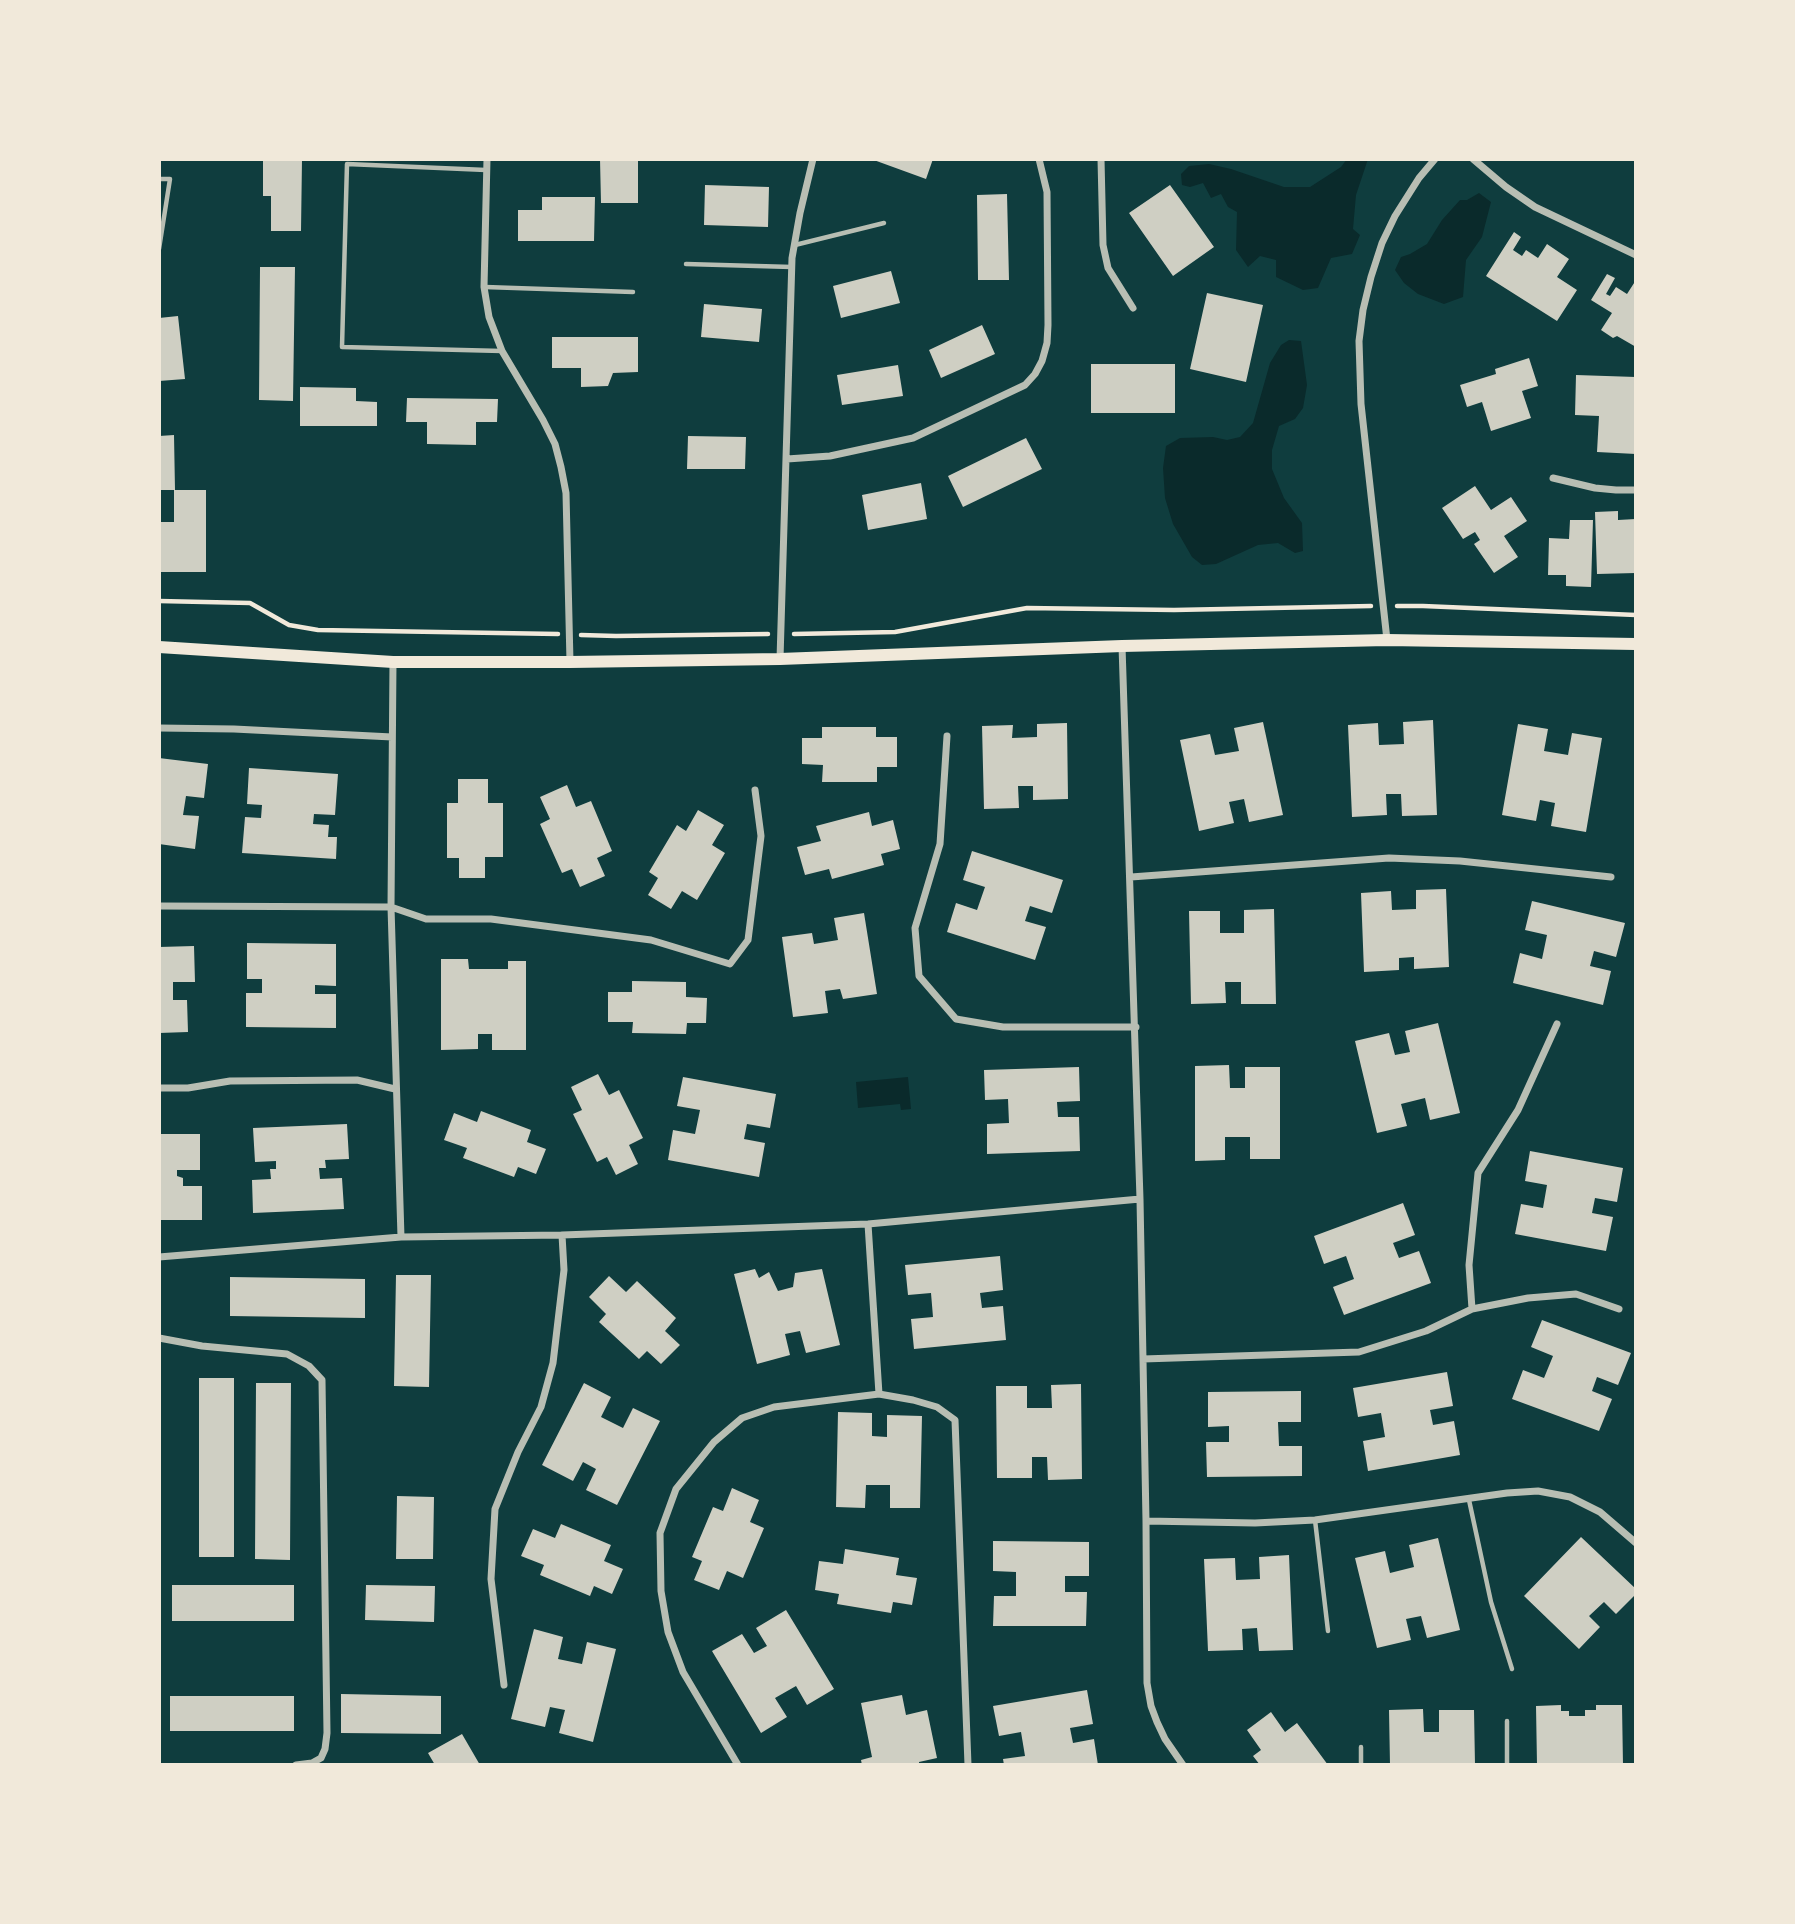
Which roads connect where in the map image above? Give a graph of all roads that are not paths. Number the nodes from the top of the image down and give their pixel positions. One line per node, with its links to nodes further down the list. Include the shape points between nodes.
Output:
1 (487, 159): 7 (street)
2 (813, 159): 10 (street)
3 (1039, 159): 19 (street, via 1047,192 1048,325 1047,343 1035,374 1025,385 913,438 830,456)
4 (1101, 159): 17 (street, via 1103,245 1108,268)
5 (1434, 159): 22 (street, via 1382,243 1362,320 1361,404)
6 (1473, 159): 12 (street, via 1535,207)
7 (487, 170): 15 (street); 18 (lane, via 347,164 342,347)
8 (159, 179): 11 (lane, via 170,179)
9 (884, 223): 10 (lane)
10 (794, 245): 14 (street)
11 (159, 249)
12 (1636, 255)
13 (686, 264): 14 (lane)
14 (792, 267): 19 (street)
15 (484, 287): 16 (lane); 18 (street)
16 (633, 292)
17 (1133, 308)
18 (502, 351): 28 (street, via 543,420 561,467)
19 (787, 459): 26 (street)
20 (1553, 478): 21 (street, via 1595,488)
21 (1636, 490)
22 (1387, 640): 23 (main road); 24 (main road)
23 (1636, 645)
24 (1122, 646): 26 (main road); 33 (street)
25 (159, 647): 27 (main road)
26 (780, 659): 28 (main road)
27 (393, 662): 28 (main road); 31 (street)
28 (570, 662)
29 (159, 728): 31 (street)
30 (947, 736): 38 (street, via 940,844 915,928 919,976 956,1018 1003,1027)
31 (392, 737): 36 (street)
32 (755, 790): 36 (street, via 761,836 748,940 730,964 651,940 491,919 426,919)
33 (1131, 877): 34 (street, via 1389,858 1460,860); 38 (street)
34 (1611, 877)
35 (159, 906): 36 (street)
36 (391, 907): 40 (street)
37 (1557, 1024): 46 (street, via 1518,1110 1478,1173 1469,1265)
38 (1136, 1027): 41 (street)
39 (159, 1088): 40 (street, via 229,1081 358,1080)
40 (396, 1089): 44 (street)
41 (1140, 1199): 42 (street); 49 (street)
42 (868, 1224): 43 (street); 50 (street)
43 (562, 1235): 44 (street); 57 (street, via 564,1270 553,1363 541,1407 495,1509 491,1579)
44 (401, 1237): 45 (street)
45 (159, 1256)
46 (1472, 1309): 47 (street, via 1576,1294); 49 (street, via 1426,1331 1359,1352)
47 (1619, 1309)
48 (159, 1338): 60 (street, via 287,1354 322,1380 327,1733 321,1758)
49 (1143, 1359): 53 (street)
50 (879, 1394): 61 (street, via 774,1407 743,1418 714,1442 676,1489 660,1533 667,1632 683,1672); 62 (street, via 937,1407 955,1420)
51 (1469, 1500): 52 (street); 54 (street, via 1538,1491 1570,1497 1600,1512); 56 (lane, via 1491,1602)
52 (1315, 1520): 53 (street); 55 (lane)
53 (1146, 1521): 63 (street, via 1147,1683 1157,1722)
54 (1636, 1542)
55 (1328, 1631)
56 (1512, 1669)
57 (504, 1685)
58 (1507, 1721): 65 (lane)
59 (1361, 1747): 64 (lane)
60 (296, 1765)
61 (738, 1765)
62 (968, 1765)
63 (1182, 1765)
64 (1361, 1765)
65 (1507, 1765)

